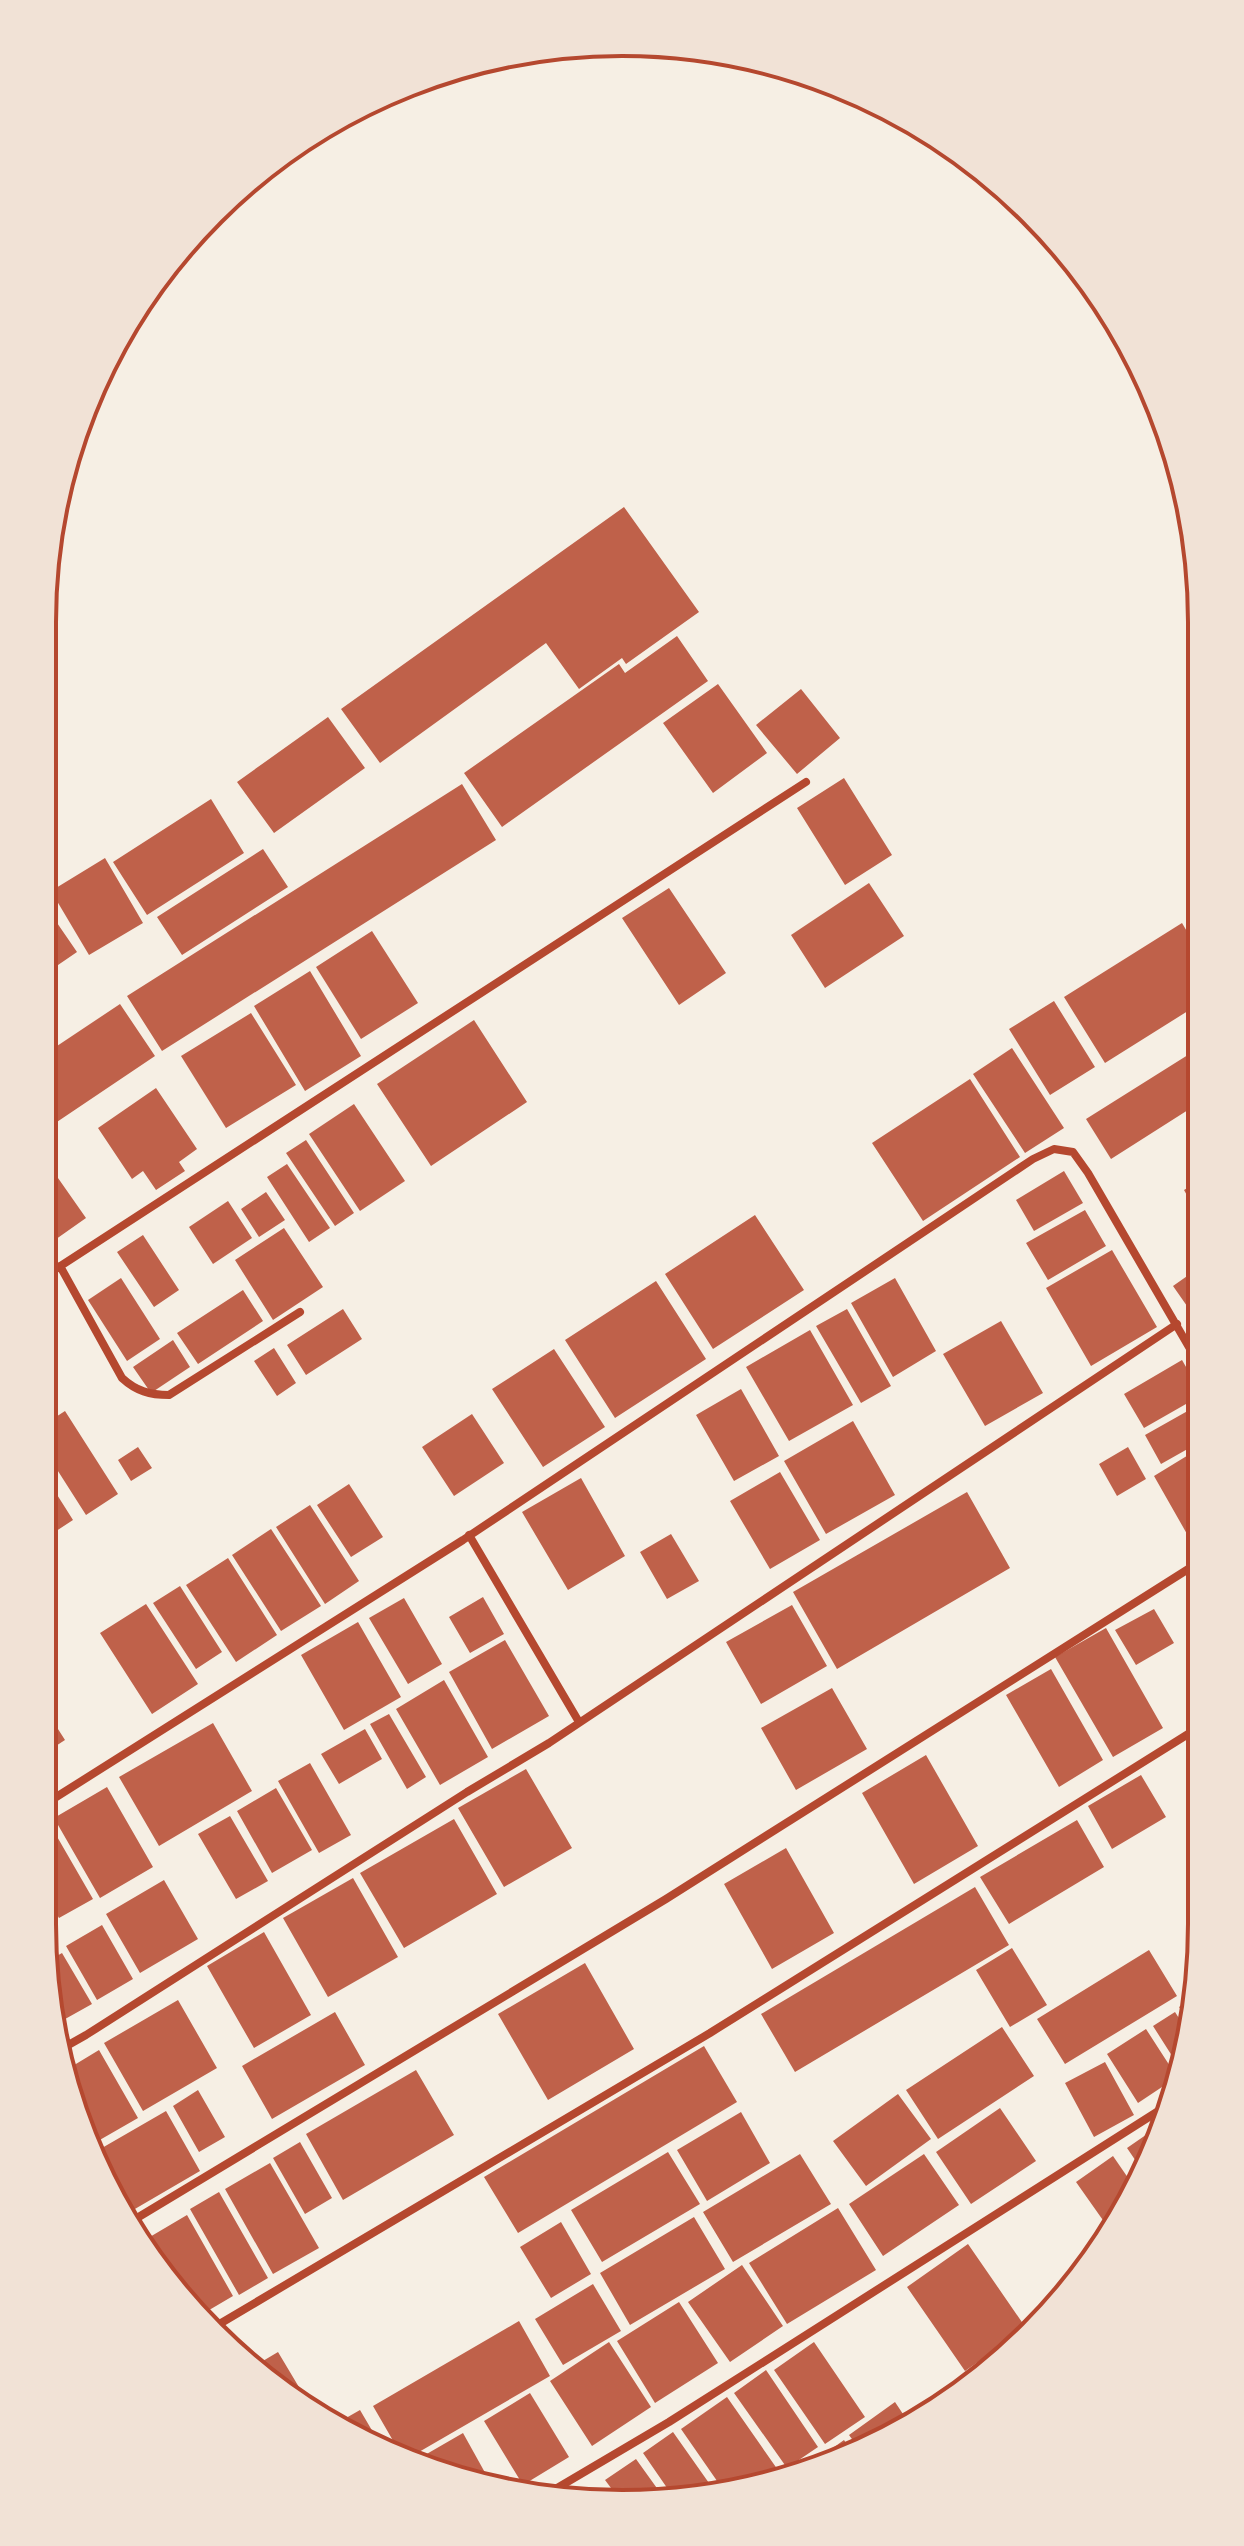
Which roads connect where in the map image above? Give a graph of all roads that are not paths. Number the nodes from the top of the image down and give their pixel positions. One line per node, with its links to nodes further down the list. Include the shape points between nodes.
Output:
1 (806, 782): 2 (street)
2 (60, 1266): 3 (street); 4 (street, via 122,1378 133,1389 154,1395 169,1395)
3 (56, 1269)
4 (300, 1312)
5 (1177, 1324): 6 (street); 7 (street, via 1073,1152 1054,1149); 9 (street)
6 (1188, 1344)
7 (466, 1538): 9 (street); 11 (street)
8 (1188, 1569): 14 (street, via 652,1908)
9 (579, 1722): 12 (street)
10 (1188, 1734): 15 (street, via 710,2033)
11 (56, 1797)
12 (69, 2044)
13 (1155, 2113): 16 (street)
14 (138, 2217)
15 (221, 2323)
16 (560, 2486)

